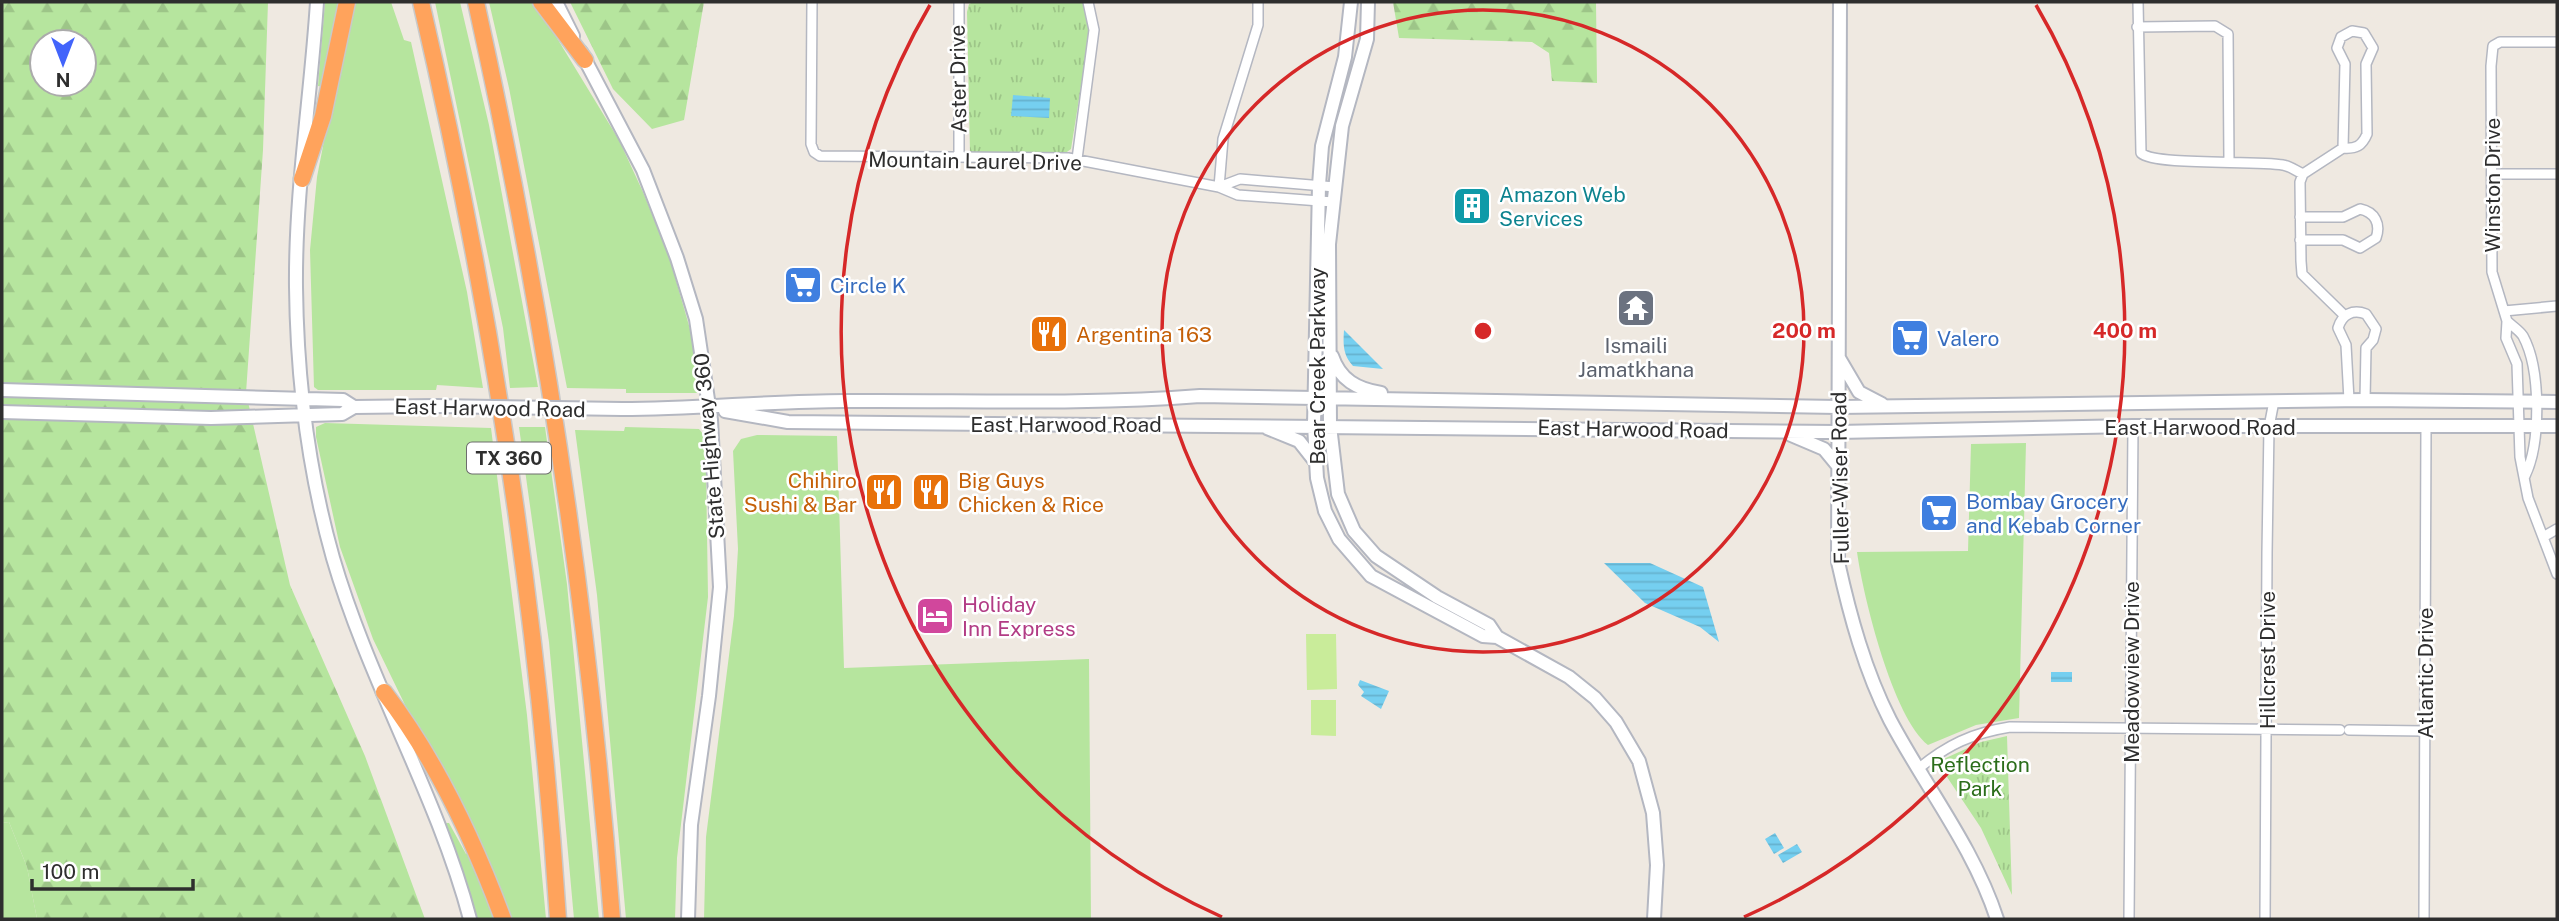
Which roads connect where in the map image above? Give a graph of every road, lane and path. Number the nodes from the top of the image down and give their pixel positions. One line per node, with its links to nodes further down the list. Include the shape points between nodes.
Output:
1 (317, 2): 25 (main road)
2 (347, 2): 25 (highway, via 323,116)
3 (421, 2): 84 (highway, TX 360, via 469,224 511,473 547,773)
4 (476, 2): 85 (highway, TX 360, via 551,384 592,683)
5 (541, 2): 17 (highway)
6 (556, 2): 17 (main road, State Highway 360)
7 (812, 2): 19 (street, Mountain Laurel Drive, via 814,152 831,158)
8 (960, 2): 19 (street, Aster Drive)
9 (1088, 2): 20 (street, via 1094,30)
10 (1258, 2): 27 (street, via 1258,25 1223,139)
11 (1351, 2): 26 (main road, Bear Creek Parkway, via 1345,57 1322,146)
12 (1368, 2): 28 (main road, Bear Creek Parkway, via 1367,39 1342,125)
13 (1840, 2): 37 (main road, Fuller-Wiser Road)
14 (2138, 2): 15 (street)
15 (2137, 27): 21 (street, via 2141,153 2153,160); 21 (street, via 2215,26 2228,34)
16 (2557, 42): 23 (street, Winston Drive, via 2500,42 2493,46)
17 (585, 60): 54 (main road, State Highway 360, via 643,170 677,258 696,319)
18 (2343, 148): 18 (street, via 2362,144 2367,134 2366,64 2374,48 2369,37 2358,31 2346,33 2337,48 2345,64); 22 (street)
19 (960, 157): 20 (street, Mountain Laurel Drive)
20 (1077, 159): 27 (street, Mountain Laurel Drive)
21 (2229, 161): 22 (street, via 2285,165)
22 (2303, 174): 31 (street)
23 (2493, 174): 24 (street); 35 (street, Winston Drive, via 2492,271)
24 (2557, 174)
25 (302, 178): 39 (main road, via 296,286)
26 (1318, 185): 27 (street, Mountain Laurel Drive, via 1240,179); 28 (street, Mountain Laurel Drive); 29 (main road, Bear Creek Parkway)
27 (1219, 187): 29 (street, Mountain Laurel Drive, via 1238,195)
28 (1335, 187): 30 (main road, Bear Creek Parkway)
29 (1318, 200): 30 (street, Mountain Laurel Drive); 40 (main road, Bear Creek Parkway)
30 (1333, 202): 36 (main road, Bear Creek Parkway)
31 (2300, 217): 32 (street); 32 (street, via 2343,217 2360,209 2372,214 2378,225 2376,238 2360,248 2343,240)
32 (2300, 240): 34 (street, via 2302,274)
33 (2557, 306): 35 (street)
34 (2345, 316): 43 (street, via 2338,328 2346,345); 44 (street, via 2360,312 2375,323 2375,335 2364,358)
35 (2505, 316): 47 (street, Winston Drive); 48 (street, Winston Drive, via 2526,342 2535,374)
36 (1329, 348): 41 (main road, Bear Creek Parkway); 42 (main road, via 1336,369 1356,387)
37 (1839, 357): 51 (main road, via 1858,391); 53 (main road, Fuller-Wiser Road)
38 (2, 390): 39 (main road, East Harwood Road)
39 (303, 398): 52 (main road, East Harwood Road, via 343,400); 56 (main road)
40 (1314, 398): 41 (main road, East Harwood Road); 46 (main road, East Harwood Road); 59 (main road, Bear Creek Parkway)
41 (1329, 398): 42 (main road, East Harwood Road); 60 (main road, Bear Creek Parkway)
42 (1423, 399): 50 (main road, East Harwood Road)
43 (2349, 400): 44 (main road, East Harwood Road); 45 (main road, East Harwood Road)
44 (2365, 400): 47 (main road, East Harwood Road)
45 (2274, 401): 51 (main road, East Harwood Road); 66 (street, Hillcrest Drive)
46 (999, 402): 54 (main road, East Harwood Road, via 785,401); 57 (main road)
47 (2519, 402): 48 (main road, East Harwood Road); 63 (street, Winston Drive)
48 (2535, 402): 49 (main road, East Harwood Road); 64 (street, Winston Drive)
49 (2557, 402)
50 (1668, 405): 53 (main road, East Harwood Road); 67 (main road)
51 (1885, 406): 53 (main road, East Harwood Road)
52 (354, 407): 54 (main road, East Harwood Road, bridge); 56 (main road, East Harwood Road, via 342,414)
53 (1838, 407): 69 (main road, Fuller-Wiser Road)
54 (709, 409): 57 (main road, East Harwood Road, via 788,422); 86 (main road, State Highway 360, via 719,587 691,825)
55 (2, 412): 56 (main road, East Harwood Road)
56 (304, 416): 77 (main road, via 333,558)
57 (1000, 423): 58 (main road, East Harwood Road)
58 (1257, 425): 59 (main road, East Harwood Road); 70 (main road, via 1299,441)
59 (1314, 425): 60 (main road, East Harwood Road); 70 (main road, Bear Creek Parkway)
60 (1330, 425): 67 (main road, East Harwood Road); 76 (main road, Bear Creek Parkway, via 1339,494 1361,540 1384,563 1489,625)
61 (2133, 426): 66 (main road, East Harwood Road); 69 (main road, East Harwood Road); 78 (street, Meadowview Drive)
62 (2426, 426): 63 (main road, East Harwood Road); 66 (main road, East Harwood Road); 80 (street, Atlantic Drive)
63 (2519, 426): 64 (main road, East Harwood Road); 72 (street, Winston Drive)
64 (2535, 426): 65 (main road, East Harwood Road); 72 (street, Winston Drive, via 2534,458)
65 (2557, 426)
66 (2269, 427): 79 (street, Hillcrest Drive)
67 (1666, 430): 68 (main road, East Harwood Road)
68 (1781, 431): 69 (main road, East Harwood Road); 71 (main road, via 1820,446)
69 (1838, 432): 71 (main road, Fuller-Wiser Road)
70 (1315, 463): 76 (main road, Bear Creek Parkway, via 1320,495 1332,526 1352,558 1371,576 1476,632)
71 (1838, 466): 81 (main road, Fuller-Wiser Road, via 1838,562 1847,602 1877,691)
72 (2525, 477): 74 (street, Winston Drive, via 2532,514)
73 (2557, 529): 74 (street)
74 (2543, 537): 75 (street, Winston Drive)
75 (2557, 574)
76 (1497, 637): 87 (main road, Bear Creek Parkway, via 1569,677 1595,698 1639,761 1653,813 1657,864)
77 (384, 692): 82 (main road, via 452,860); 83 (highway, via 408,723 474,849)
78 (2131, 728): 79 (street); 81 (street, via 1983,731 1943,748); 89 (street, Meadowview Drive)
79 (2268, 729): 80 (street); 90 (street, Hillcrest Drive)
80 (2425, 731): 91 (street, Atlantic Drive)
81 (1918, 769): 88 (main road, Fuller-Wiser Road, via 1977,867)
82 (470, 919)
83 (503, 919)
84 (558, 919)
85 (612, 919)
86 (688, 919)
87 (1654, 919)
88 (1997, 919)
89 (2129, 919)
90 (2266, 919)
91 (2424, 919)

